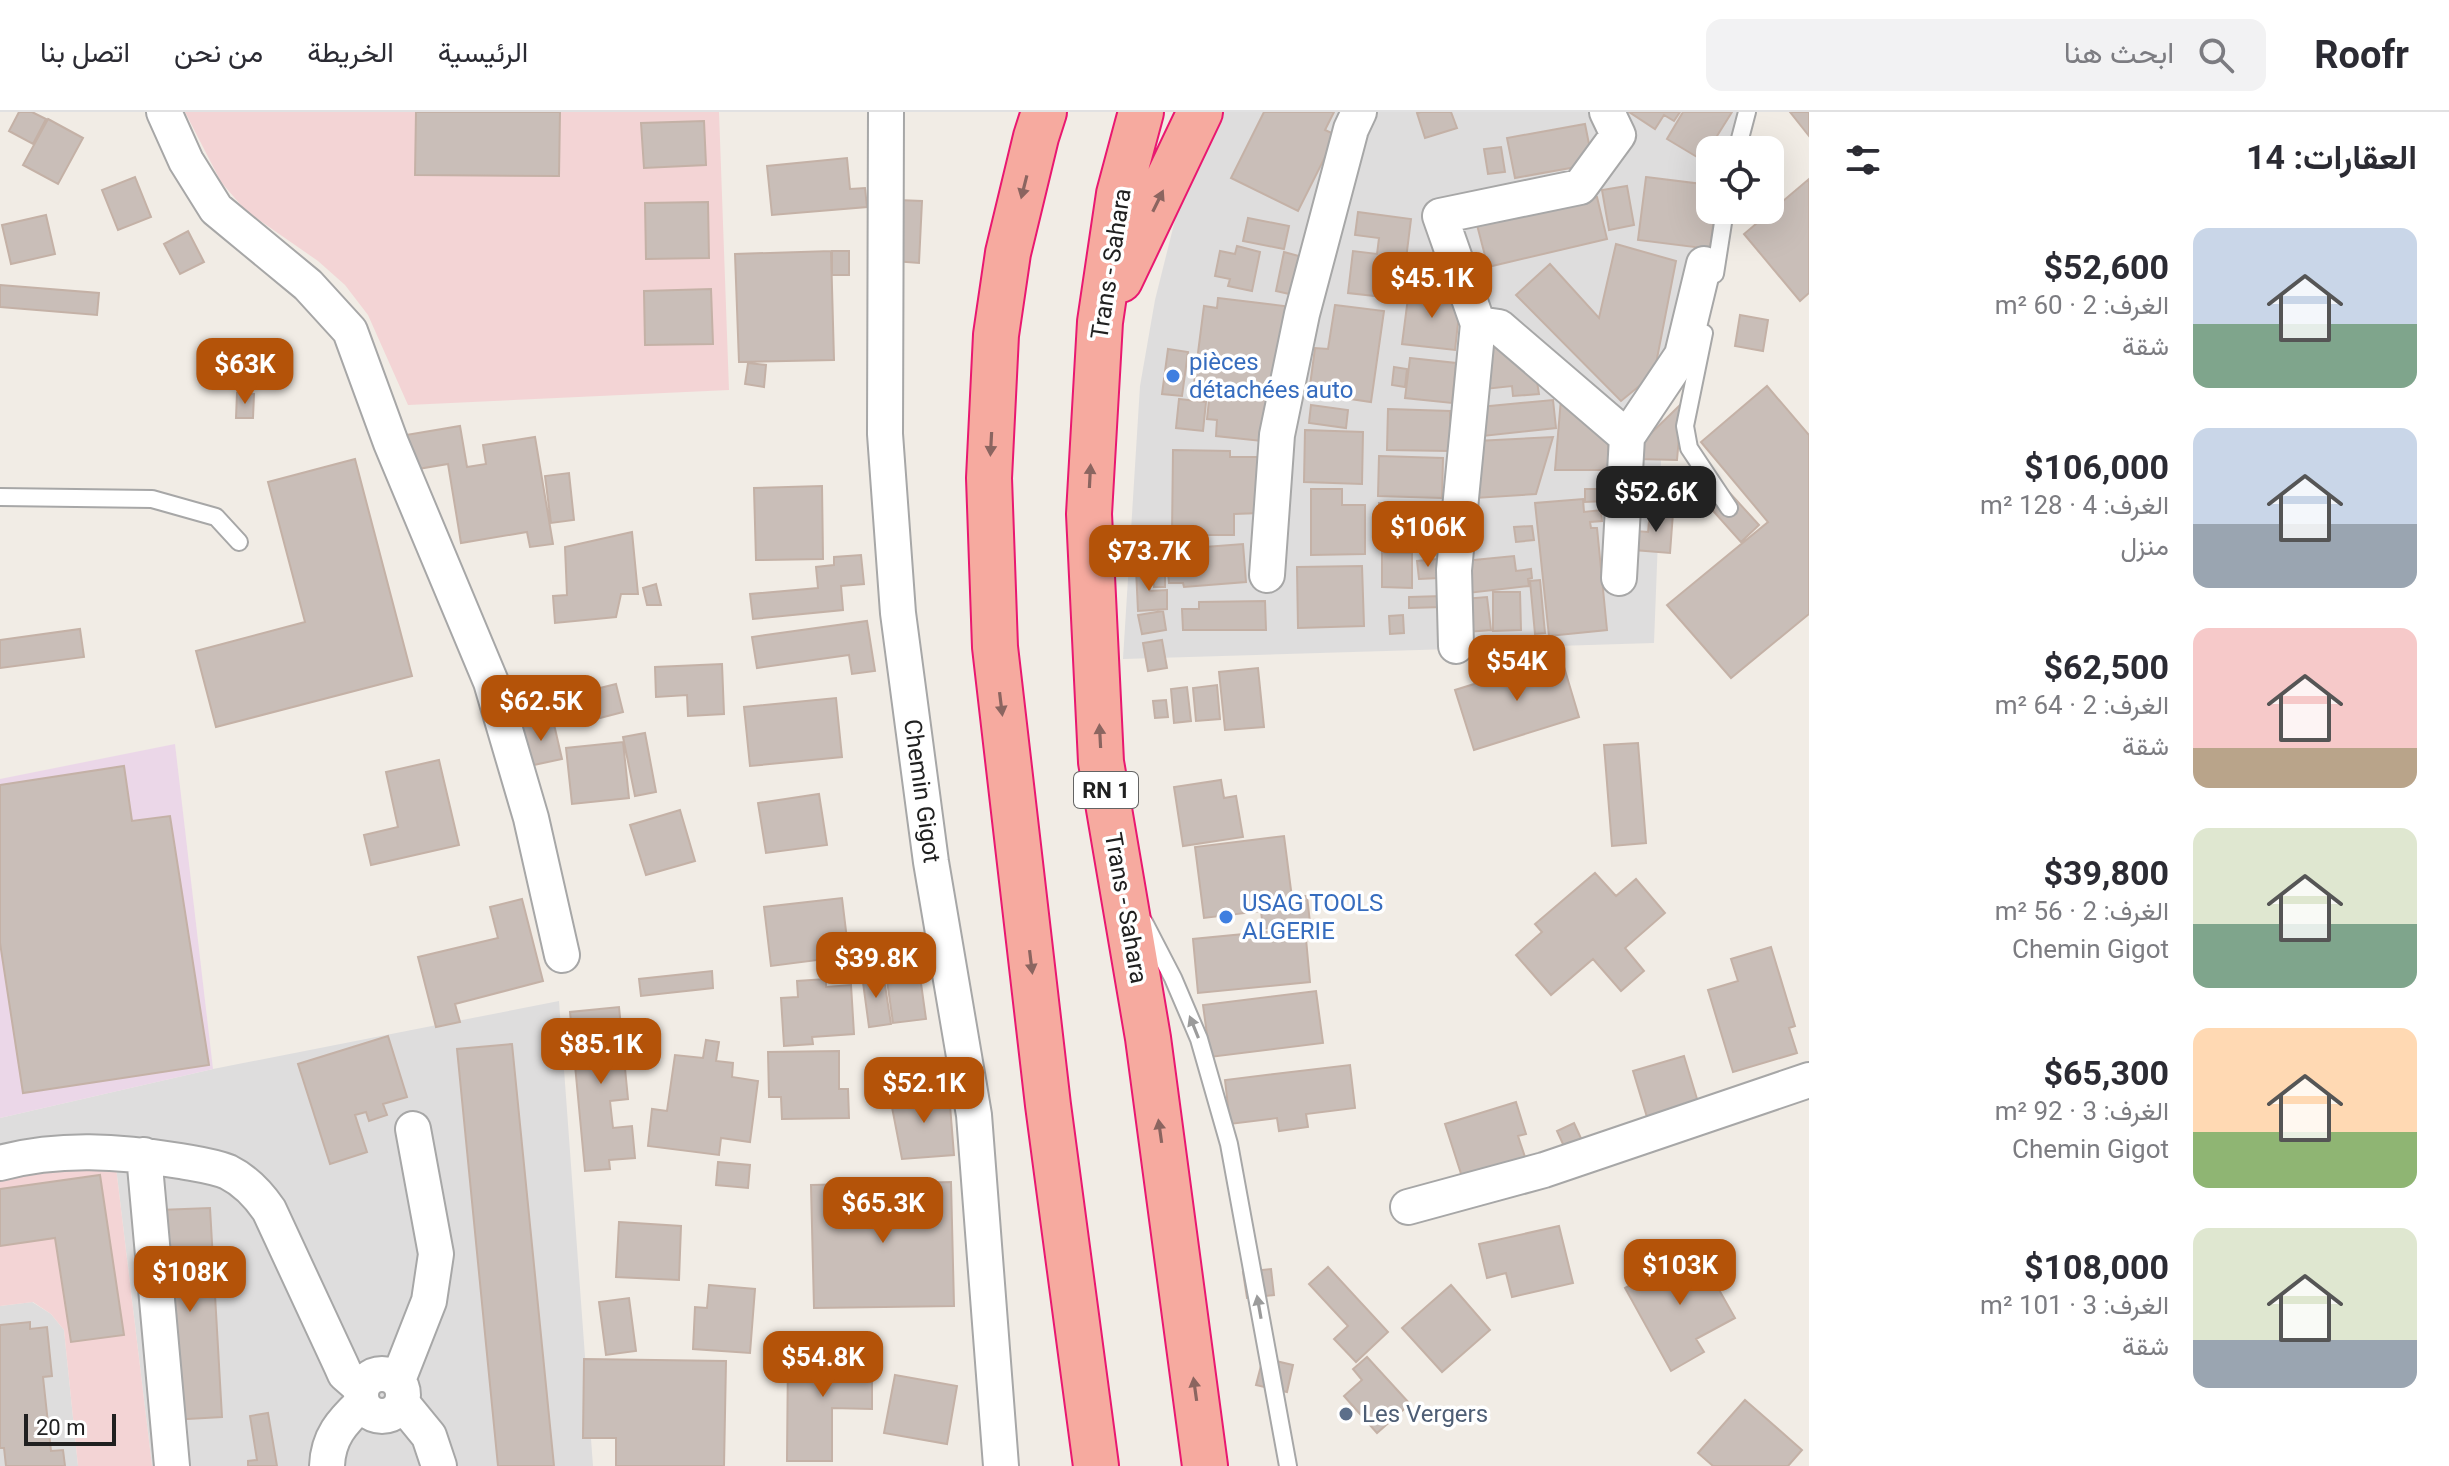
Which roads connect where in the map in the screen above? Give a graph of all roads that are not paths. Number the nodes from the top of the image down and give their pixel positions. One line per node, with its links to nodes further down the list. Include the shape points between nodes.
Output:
1 (164, 112): 22 (street, via 216,209 308,285 350,331 491,682 531,818)
2 (886, 112): 33 (street, Chemin Gigot, via 885,434 898,613 931,862 974,1115)
3 (1044, 112): 34 (highway, one-way to 34, via 1008,253 996,335 989,478 995,647)
4 (1141, 112): 12 (highway, Trans - Sahara / RN 1, via 1119,194)
5 (1200, 112): 12 (highway, one-way to 5)
6 (1359, 112): 18 (street, via 1302,314 1277,435)
7 (1607, 112): 13 (street, via 1618,135 1580,187 1440,216)
8 (1747, 112): 9 (lane)
9 (1741, 136)
10 (1723, 224): 16 (lane, via 1685,426 1689,448)
11 (1704, 264): 14 (street, via 1682,355)
12 (1100, 322): 21 (highway, Trans - Sahara / RN 1, one-way to 12, via 1101,762 1089,514)
13 (1478, 324): 14 (street, via 1499,327); 20 (street, via 1454,570)
14 (1627, 437): 19 (street)
15 (0, 497): 17 (lane, via 152,499 216,517)
16 (1729, 508)
17 (239, 542)
18 (1267, 575)
19 (1619, 578)
20 (1456, 646)
21 (1123, 882): 35 (highway, Trans - Sahara / RN 1, one-way to 21); 36 (lane, one-way to 21, via 1229,1144 1199,1039)
22 (562, 955)
23 (1809, 1080): 27 (street, via 1544,1170)
24 (413, 1129): 28 (street, via 436,1254 429,1301)
25 (144, 1155): 26 (street, via 79,1152); 29 (street, via 210,1166 258,1194 345,1374); 30 (street)
26 (0, 1163)
27 (1408, 1207)
28 (400, 1391): 29 (street, via 396,1411 387,1415 368,1412); 32 (street, via 429,1436)
29 (362, 1396): 31 (street, via 332,1439)
30 (172, 1466)
31 (327, 1466)
32 (439, 1466)
33 (1001, 1466)
34 (1096, 1466)
35 (1205, 1466)
36 (1288, 1466)

